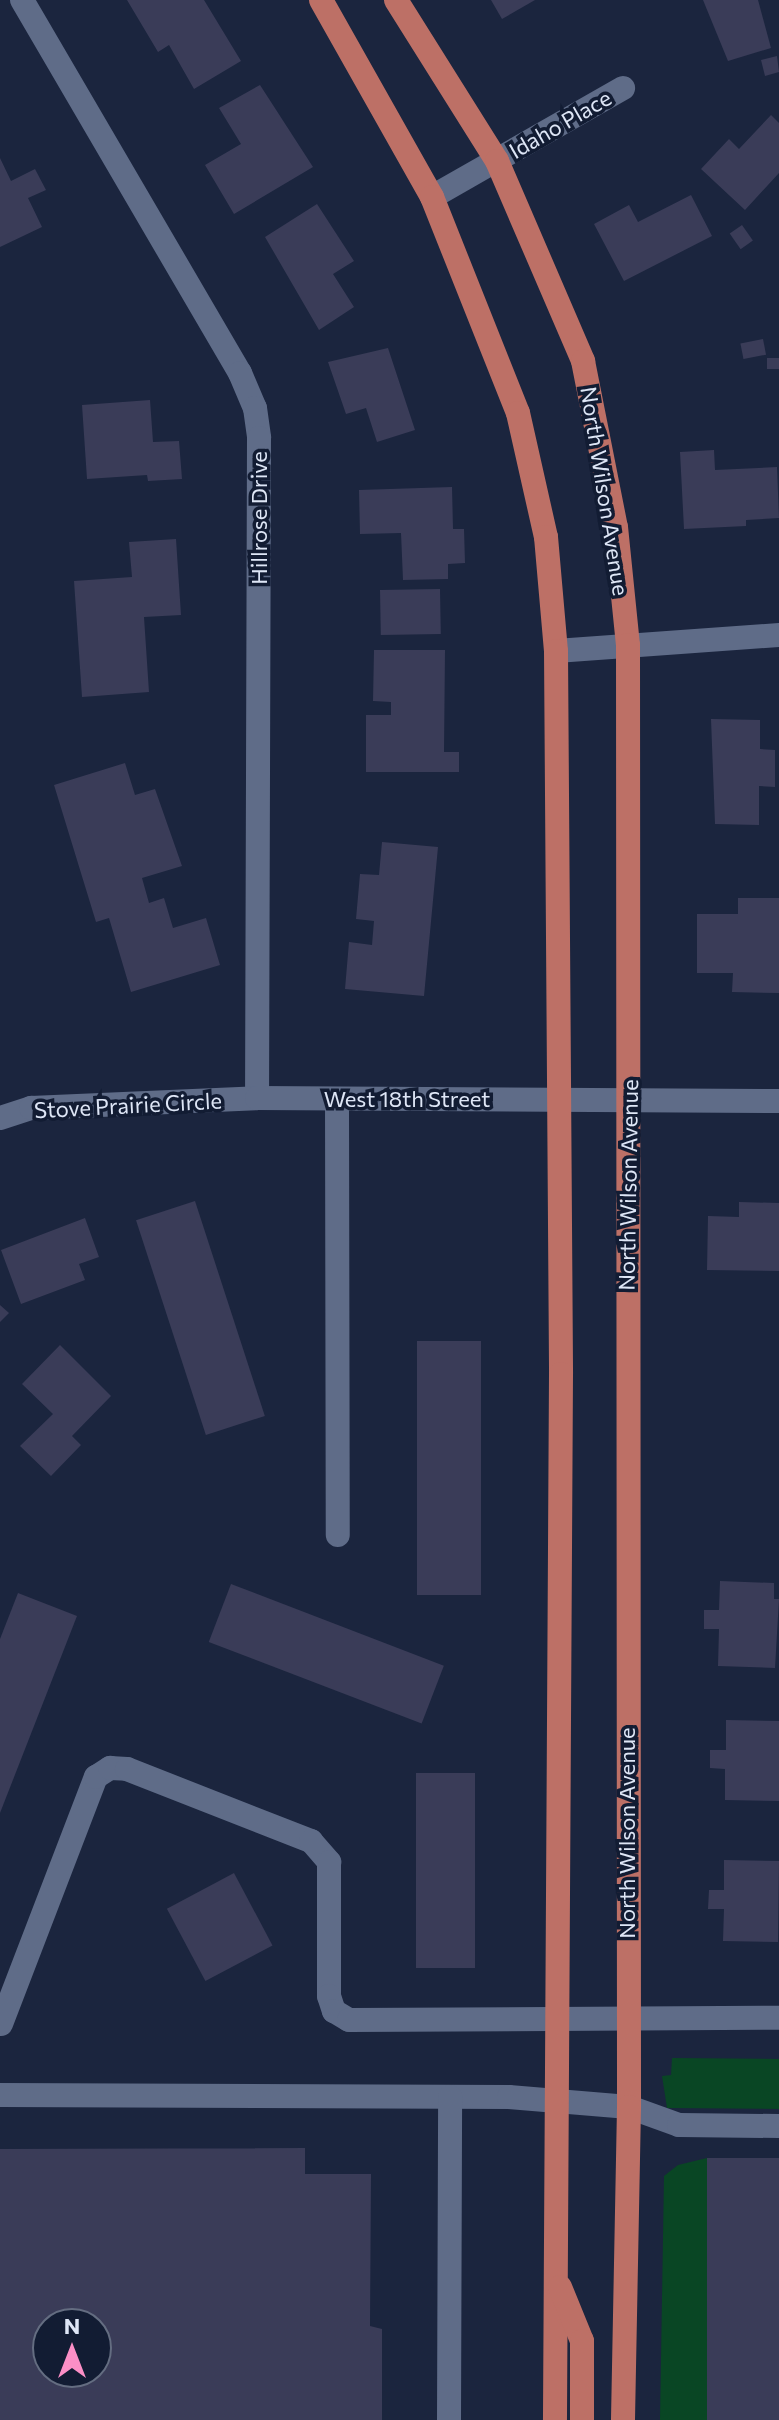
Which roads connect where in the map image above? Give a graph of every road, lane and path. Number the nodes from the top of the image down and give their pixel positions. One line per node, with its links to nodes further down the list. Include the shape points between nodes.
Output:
1 (22, 0): 10 (street, Hillrose Drive, via 240,373 255,408)
2 (321, 0): 6 (main road)
3 (396, 0): 5 (main road, North Wilson Avenue)
4 (623, 88): 5 (street, Idaho Place)
5 (497, 161): 6 (street, Idaho Place); 8 (main road, North Wilson Avenue, via 583,361 616,527)
6 (432, 197): 9 (main road, via 518,413 546,537)
7 (779, 635): 8 (street)
8 (628, 645): 9 (street); 13 (main road, North Wilson Avenue)
9 (556, 651): 12 (main road)
10 (257, 1098): 11 (street, West 18th Street); 15 (street, Stove Prairie Circle, via 31,1108)
11 (337, 1099): 12 (street, West 18th Street); 16 (street)
12 (556, 1100): 13 (street, West 18th Street); 19 (main road, via 561,1374)
13 (630, 1100): 14 (street); 18 (main road, North Wilson Avenue)
14 (779, 1101)
15 (0, 1118)
16 (338, 1535)
17 (779, 2018): 18 (street)
18 (627, 2019): 19 (street); 24 (main road, North Wilson Avenue)
19 (557, 2020): 20 (street, via 349,2020 334,2011 329,1996 329,1862 311,1841 276,1823 127,1769 110,1768 96,1777); 23 (main road)
20 (1, 2024)
21 (0, 2095): 22 (street)
22 (450, 2097): 23 (street); 27 (street)
23 (554, 2102): 24 (street); 26 (main road)
24 (629, 2107): 25 (street, via 679,2125); 30 (main road, North Wilson Avenue)
25 (779, 2126)
26 (555, 2274): 28 (main road); 29 (main road, via 582,2341)
27 (449, 2420)
28 (555, 2420)
29 (582, 2420)
30 (623, 2420)

